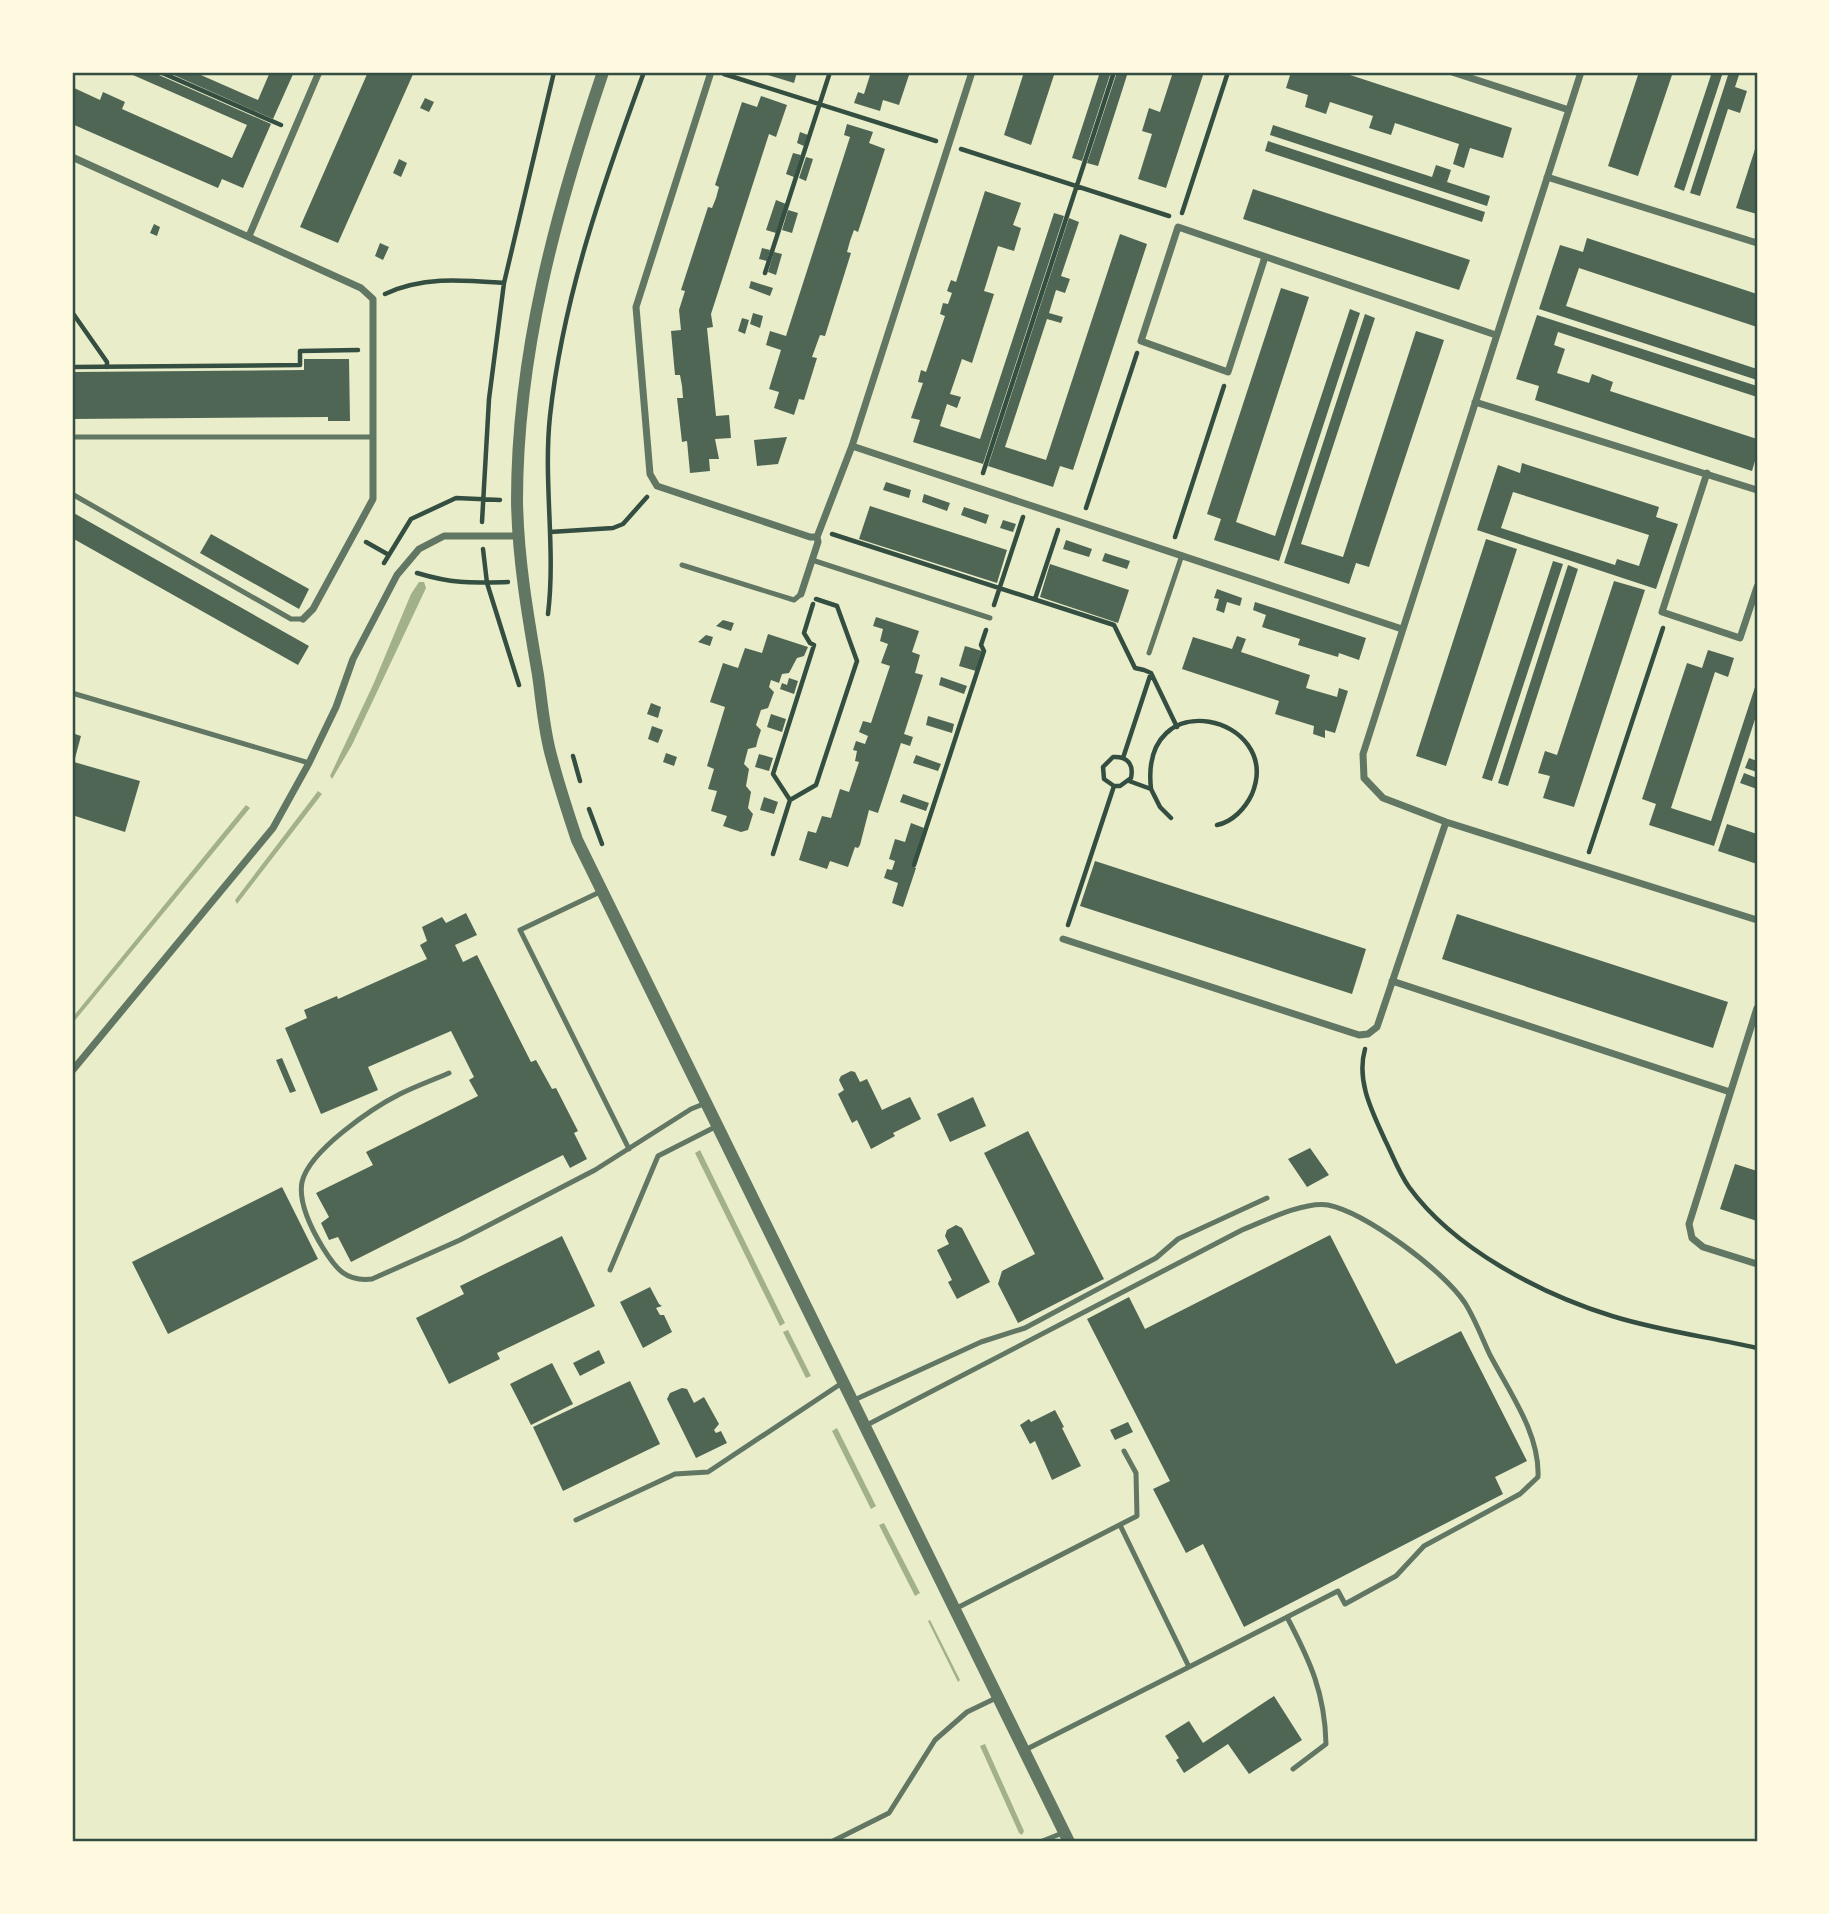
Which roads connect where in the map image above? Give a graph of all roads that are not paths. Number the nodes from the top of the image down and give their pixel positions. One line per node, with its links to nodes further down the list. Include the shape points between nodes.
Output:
1 (319, 72): 10 (street)
2 (603, 72): 22 (street, via 570,171 531,340 523,399)
3 (710, 72): 21 (street, via 636,307 650,474 657,486 810,537)
4 (972, 72): 17 (street)
5 (1452, 72): 7 (street)
6 (1581, 72): 7 (street)
7 (1569, 110): 9 (street)
8 (72, 157): 10 (street)
9 (1547, 177): 11 (street); 13 (street)
10 (249, 236): 16 (street, via 361,288 373,299)
11 (1757, 243)
12 (1265, 257): 12 (street, via 1228,372 1141,341 1178,227); 13 (street)
13 (1496, 335): 14 (street)
14 (1475, 402): 18 (street); 30 (street)
15 (72, 437): 16 (lane)
16 (373, 437): 29 (street, via 373,499 313,609)
17 (852, 446): 21 (street); 23 (street)
18 (1707, 473): 19 (street); 26 (street, via 1661,612 1740,638)
19 (1757, 490)
20 (72, 494): 29 (lane, via 291,619)
21 (819, 534): 24 (street)
22 (519, 536): 33 (street, via 444,536 419,549 397,575 370,625); 35 (street, via 522,581 551,756 577,840)
23 (1182, 555): 30 (street); 31 (lane)
24 (812, 560): 27 (street); 28 (lane)
25 (682, 565): 27 (lane, via 794,600)
26 (1757, 587)
27 (802, 594)
28 (990, 618)
29 (303, 619)
30 (1402, 629): 34 (street, via 1363,754 1364,778 1383,798)
31 (1149, 653)
32 (72, 693): 33 (lane)
33 (309, 763): 40 (street, via 272,828)
34 (1446, 822): 36 (street); 38 (street)
35 (602, 891): 43 (street); 45 (lane, via 520,930)
36 (1757, 920)
37 (1063, 939): 38 (street, via 1359,1035 1377,1027)
38 (1392, 981): 42 (street)
39 (1757, 1008): 42 (street)
40 (72, 1071)
41 (449, 1073): 45 (lane, via 397,1095 344,1130 310,1164 302,1183 305,1212 322,1247 344,1275 358,1281 372,1279 410,1263)
42 (1730, 1092): 47 (street, via 1689,1224 1692,1238 1703,1247)
43 (706, 1103): 44 (street); 45 (lane)
44 (717, 1126): 48 (lane, via 658,1156); 49 (street)
45 (629, 1149)
46 (1267, 1198): 50 (lane, via 1178,1239 1156,1258 1025,1328 981,1342)
47 (1757, 1264)
48 (610, 1270)
49 (842, 1383): 50 (street); 53 (lane, via 708,1472 675,1474)
50 (852, 1401): 51 (street)
51 (866, 1426): 55 (street); 56 (lane, via 1242,1230 1291,1210 1326,1205 1354,1214 1437,1273 1464,1302 1517,1403 1538,1458 1538,1477 1520,1494 1424,1546 1396,1576 1345,1604 1338,1591)
52 (1124, 1451): 54 (lane, via 1136,1473 1138,1516)
53 (576, 1520)
54 (1120, 1525): 55 (lane); 57 (lane)
55 (955, 1609): 58 (street)
56 (1287, 1616): 57 (lane); 60 (lane, via 1311,1663 1325,1715 1326,1744)
57 (1189, 1667): 59 (lane)
58 (999, 1697): 59 (street); 62 (lane, via 967,1712 936,1740 889,1813)
59 (1026, 1750): 61 (street)
60 (1293, 1769)
61 (1067, 1837): 63 (lane)
62 (831, 1842)
63 (1040, 1842)

